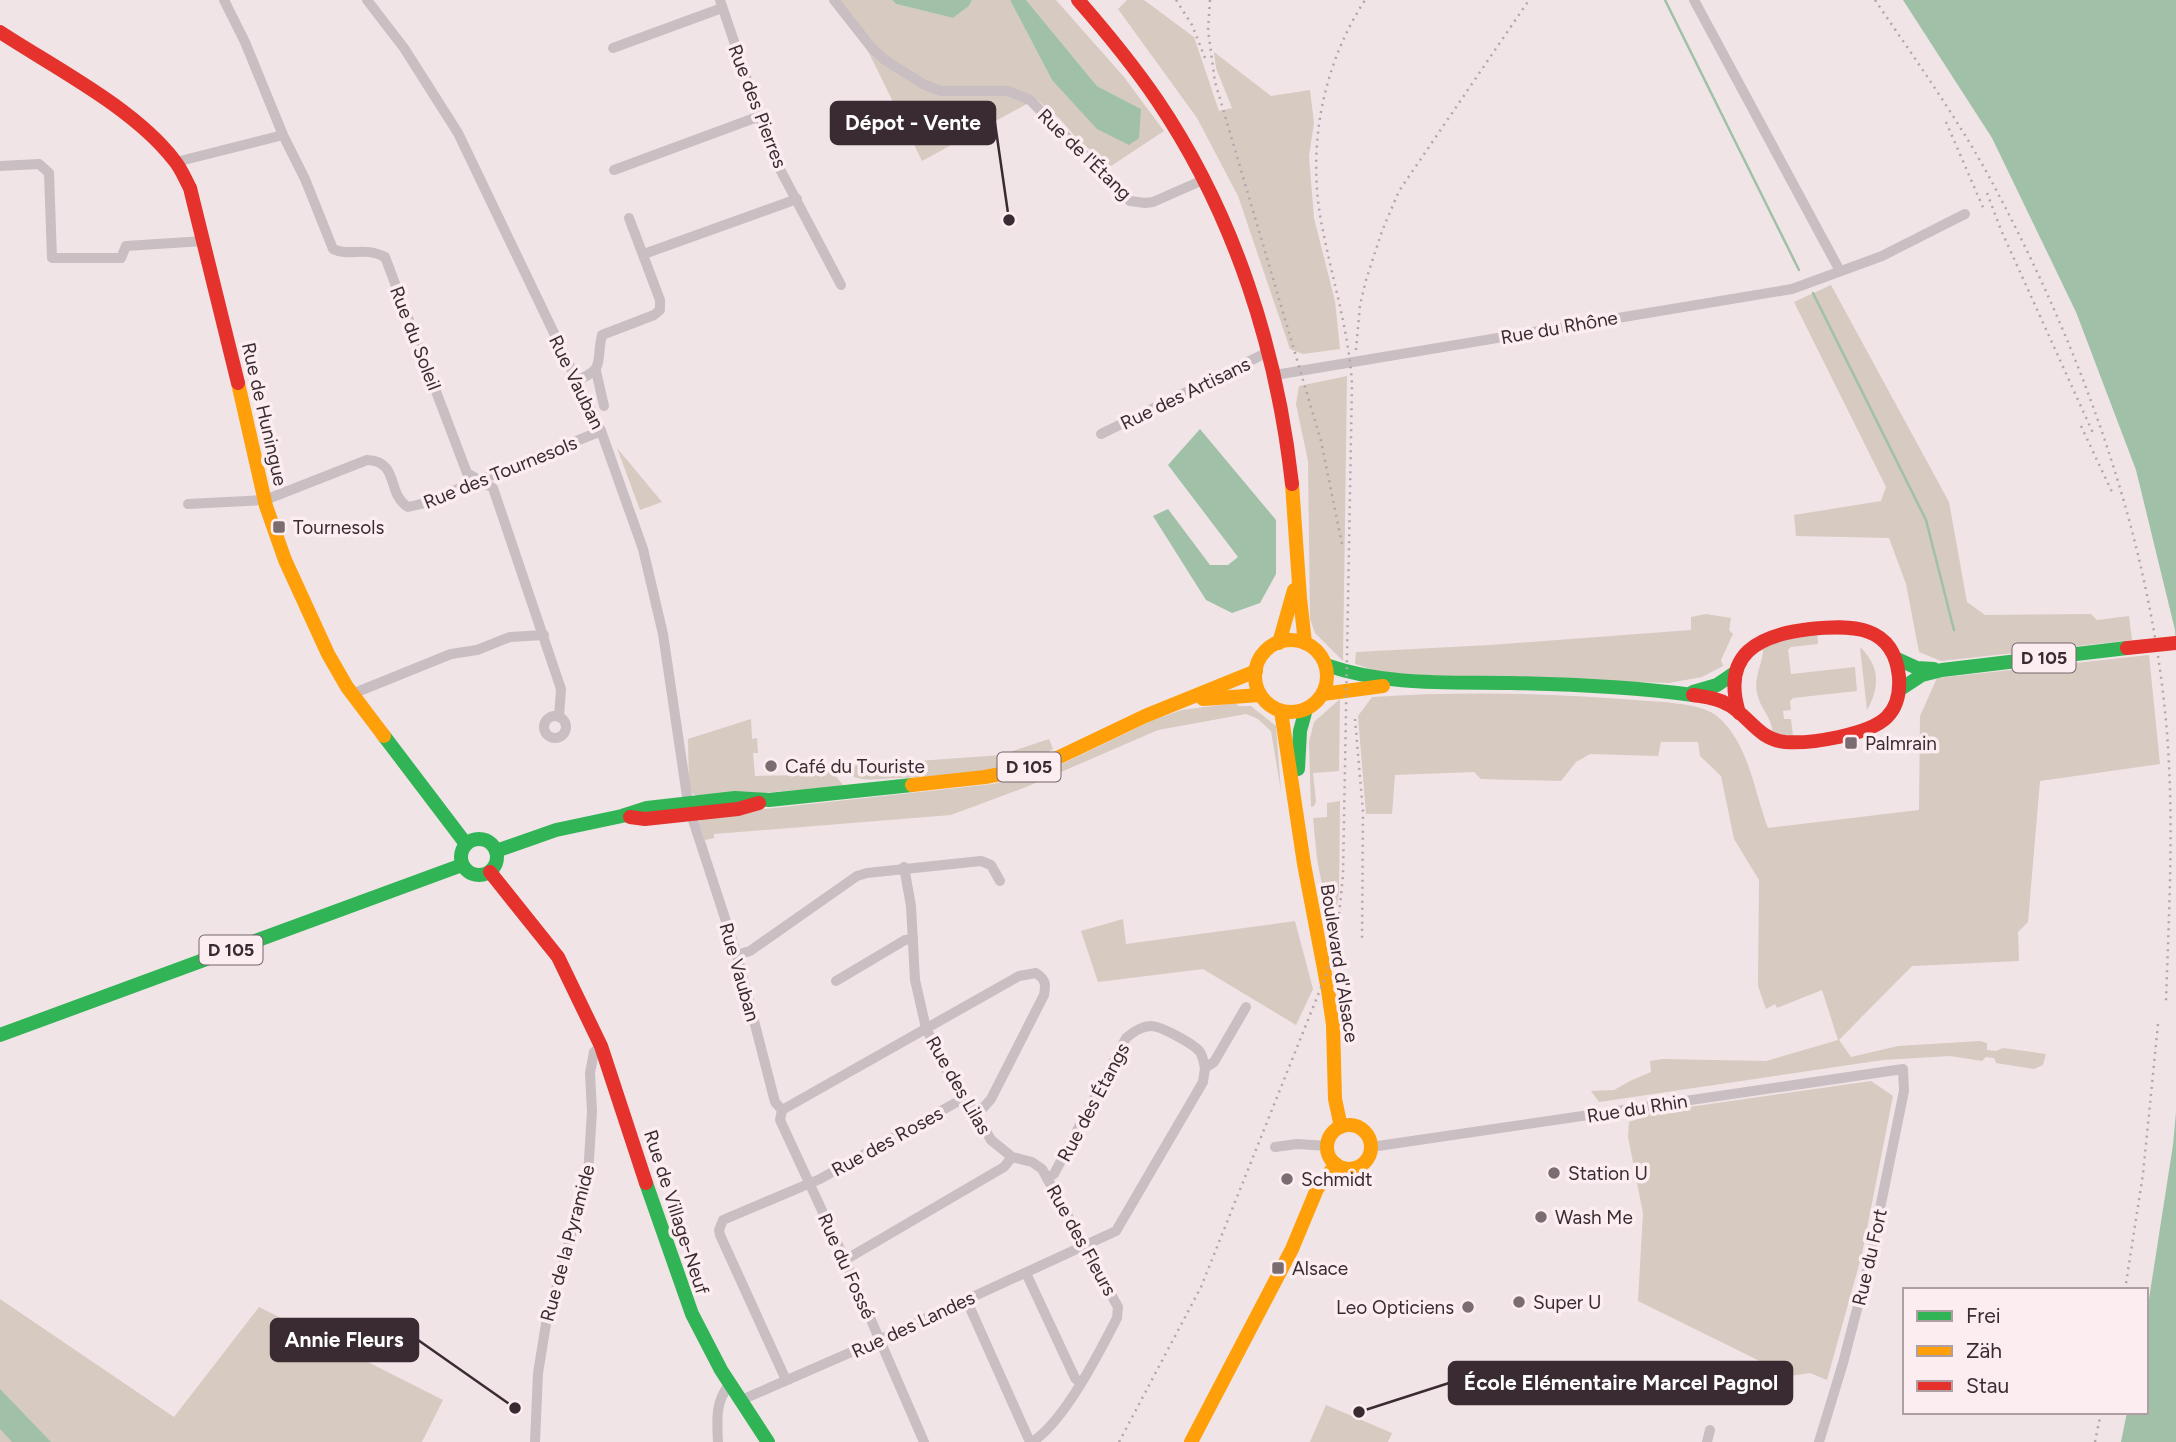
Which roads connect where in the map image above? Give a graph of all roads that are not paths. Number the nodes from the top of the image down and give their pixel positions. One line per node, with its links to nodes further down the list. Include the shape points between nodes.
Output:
1 (224, 0): 10 (street, Rue du Soleil)
2 (367, 0): 25 (street, Rue Vauban, via 458,133)
3 (834, 0): 14 (street, Rue de l'Étang, via 885,60 923,84 941,91 1008,91 1030,100 1130,201 1153,202)
4 (1078, 0): 14 (main road, via 1147,87)
5 (1694, 0): 20 (street)
6 (721, 4): 8 (street); 9 (street, Rue des Pierres)
7 (0, 32): 11 (main road, Rue de Huningue, via 127,114)
8 (613, 48)
9 (760, 116): 13 (street); 15 (street, Rue des Pierres, via 772,154)
10 (283, 135): 11 (street); 29 (street, Rue du Soleil, via 333,249 376,252 385,257 467,473)
11 (176, 162): 18 (main road, Rue de Huningue, via 190,188)
12 (0, 166): 18 (street, via 39,164 49,173 52,258 121,258 126,246)
13 (614, 170)
14 (1203, 180): 22 (main road, via 1225,223)
15 (797, 199): 19 (street); 21 (street, Rue des Pierres)
16 (1965, 214): 20 (street, Rue du Rhône, via 1882,256)
17 (629, 218): 19 (street)
18 (204, 241): 30 (main road, Rue de Huningue)
19 (644, 254): 23 (street, via 660,310 602,335)
20 (1840, 271): 24 (street, Rue du Rhône, via 1792,289)
21 (841, 285)
22 (1268, 352): 24 (main road); 28 (street, Rue des Artisans)
23 (596, 371): 25 (street); 26 (street)
24 (1275, 375): 32 (main road, via 1290,461)
25 (576, 381): 27 (street, Rue Vauban)
26 (604, 406)
27 (601, 431): 29 (street, Rue des Tournesols); 54 (street, Rue Vauban, via 643,549 663,634)
28 (1101, 434)
29 (481, 480): 30 (street, Rue des Tournesols, via 408,507 401,503 385,465 367,460); 33 (street, Rue du Soleil, via 493,488)
30 (265, 500): 31 (street); 44 (main road, Rue de Huningue, via 277,543 307,611)
31 (188, 504)
32 (1297, 575): 34 (main road); 35 (main road)
33 (544, 635): 44 (street, via 510,638 451,654); 52 (street, Rue du Soleil, via 561,689)
34 (1279, 643): 35 (main road); 40 (main road, via 1263,654)
35 (1305, 643): 38 (main road, via 1318,651)
36 (2176, 643): 39 (main road, D 105, bridge)
37 (1895, 659): 39 (main road, D 105, via 1917,668); 41 (main road, via 1881,641 1860,628 1827,628 1770,636 1745,652); 43 (main road)
38 (1326, 665): 42 (main road, via 1352,675); 45 (main road, via 1328,680)
39 (1942, 670): 43 (main road, D 105, via 1922,675)
40 (1256, 671): 47 (main road); 48 (main road, D 105)
41 (1736, 672): 46 (main road, via 1717,685); 51 (main road)
42 (1405, 683): 45 (main road); 46 (main road, via 1536,684)
43 (1899, 690): 51 (main road, via 1895,704 1877,726 1850,735 1783,742 1760,734)
44 (352, 694): 55 (main road, Rue de Huningue)
45 (1323, 694): 49 (main road)
46 (1687, 694): 51 (main road, via 1718,700)
47 (1261, 695): 48 (main road, D 105); 50 (main road)
48 (1186, 700): 54 (main road, D 105, via 1055,759 1017,771 769,800 738,809)
49 (1306, 709): 50 (main road); 53 (main road, Boulevard d'Alsace, via 1300,731)
50 (1281, 711): 53 (main road, Boulevard d'Alsace)
51 (1739, 713)
52 (559, 717)
53 (1297, 805): 73 (main road, Boulevard d'Alsace, via 1332,1013 1333,1093)
54 (690, 808): 56 (main road, D 105, via 645,819 622,817 556,830); 62 (street, Rue Vauban)
55 (466, 844): 56 (main road, via 483,839); 57 (main road, via 460,854)
56 (496, 851): 59 (main road)
57 (462, 865): 59 (main road, via 477,876); 66 (main road, D 105)
58 (904, 867): 60 (street, via 981,861 991,865); 61 (street, Rue des Lilas); 62 (street, via 857,876 750,951)
59 (491, 872): 67 (main road, via 558,957)
60 (1000, 881)
61 (913, 939): 63 (street); 65 (street, Rue des Lilas, via 915,981)
62 (737, 955): 71 (street, Rue Vauban, via 775,1102)
63 (836, 981)
64 (1246, 1007): 68 (street, via 1214,1062)
65 (926, 1028): 70 (street, Rue des Lilas); 71 (street); 72 (street, via 1019,976 1036,974 1046,984 991,1099)
66 (0, 1035)
67 (601, 1046): 89 (main road, Rue de Village-Neuf, via 683,1294); 92 (street, Rue de la Pyramide, via 594,1052 590,1073 588,1176 546,1324 538,1373)
68 (1205, 1068): 80 (street, Rue des Étangs, via 1194,1047 1160,1028 1150,1026 1132,1033 1054,1174); 82 (street, via 1203,1082 1116,1231)
69 (1903, 1069): 77 (street, Rue du Rhin); 99 (street, Rue du Fort, via 1904,1091 1868,1267)
70 (964, 1098): 72 (street, Rue des Lilas); 81 (street, Rue des Roses)
71 (782, 1110): 74 (street, Rue Vauban)
72 (977, 1115): 78 (street, Rue des Lilas, via 991,1140)
73 (1341, 1127): 75 (main road); 77 (main road, via 1362,1129)
74 (785, 1130): 81 (street, Rue du Fossé)
75 (1328, 1146): 76 (street); 79 (main road)
76 (1275, 1147)
77 (1371, 1147): 79 (main road, via 1360,1166)
78 (1012, 1157): 80 (street, Rue des Fleurs, via 1032,1162); 83 (street, via 1004,1167)
79 (1336, 1164): 97 (main road, via 1317,1189 1292,1249)
80 (1047, 1178): 82 (street, Rue des Fleurs)
81 (810, 1183): 83 (street, Rue du Fossé); 87 (street, Rue des Roses, via 734,1214 723,1220 719,1230)
82 (1086, 1245): 84 (street, Rue des Landes); 88 (street, Rue des Fleurs, via 1118,1307 1117,1318)
83 (845, 1260): 86 (street, Rue du Fossé)
84 (1026, 1273): 85 (street, Rue des Landes); 88 (street)
85 (966, 1299): 86 (street, Rue des Landes); 96 (street)
86 (879, 1340): 87 (street, Rue des Landes); 95 (street, Rue du Fossé)
87 (786, 1380): 90 (street, Rue des Landes)
88 (1080, 1382): 96 (street, Rue des Fleurs, via 1051,1427)
89 (729, 1385): 90 (main road, Rue de Village-Neuf); 93 (street, via 721,1394 716,1416)
90 (739, 1401): 94 (main road, Rue de Village-Neuf)
91 (1710, 1430): 98 (street)
92 (536, 1442)
93 (718, 1442)
94 (768, 1442)
95 (924, 1442)
96 (1031, 1442)
97 (1191, 1442)
98 (1707, 1442)
99 (1818, 1442)

